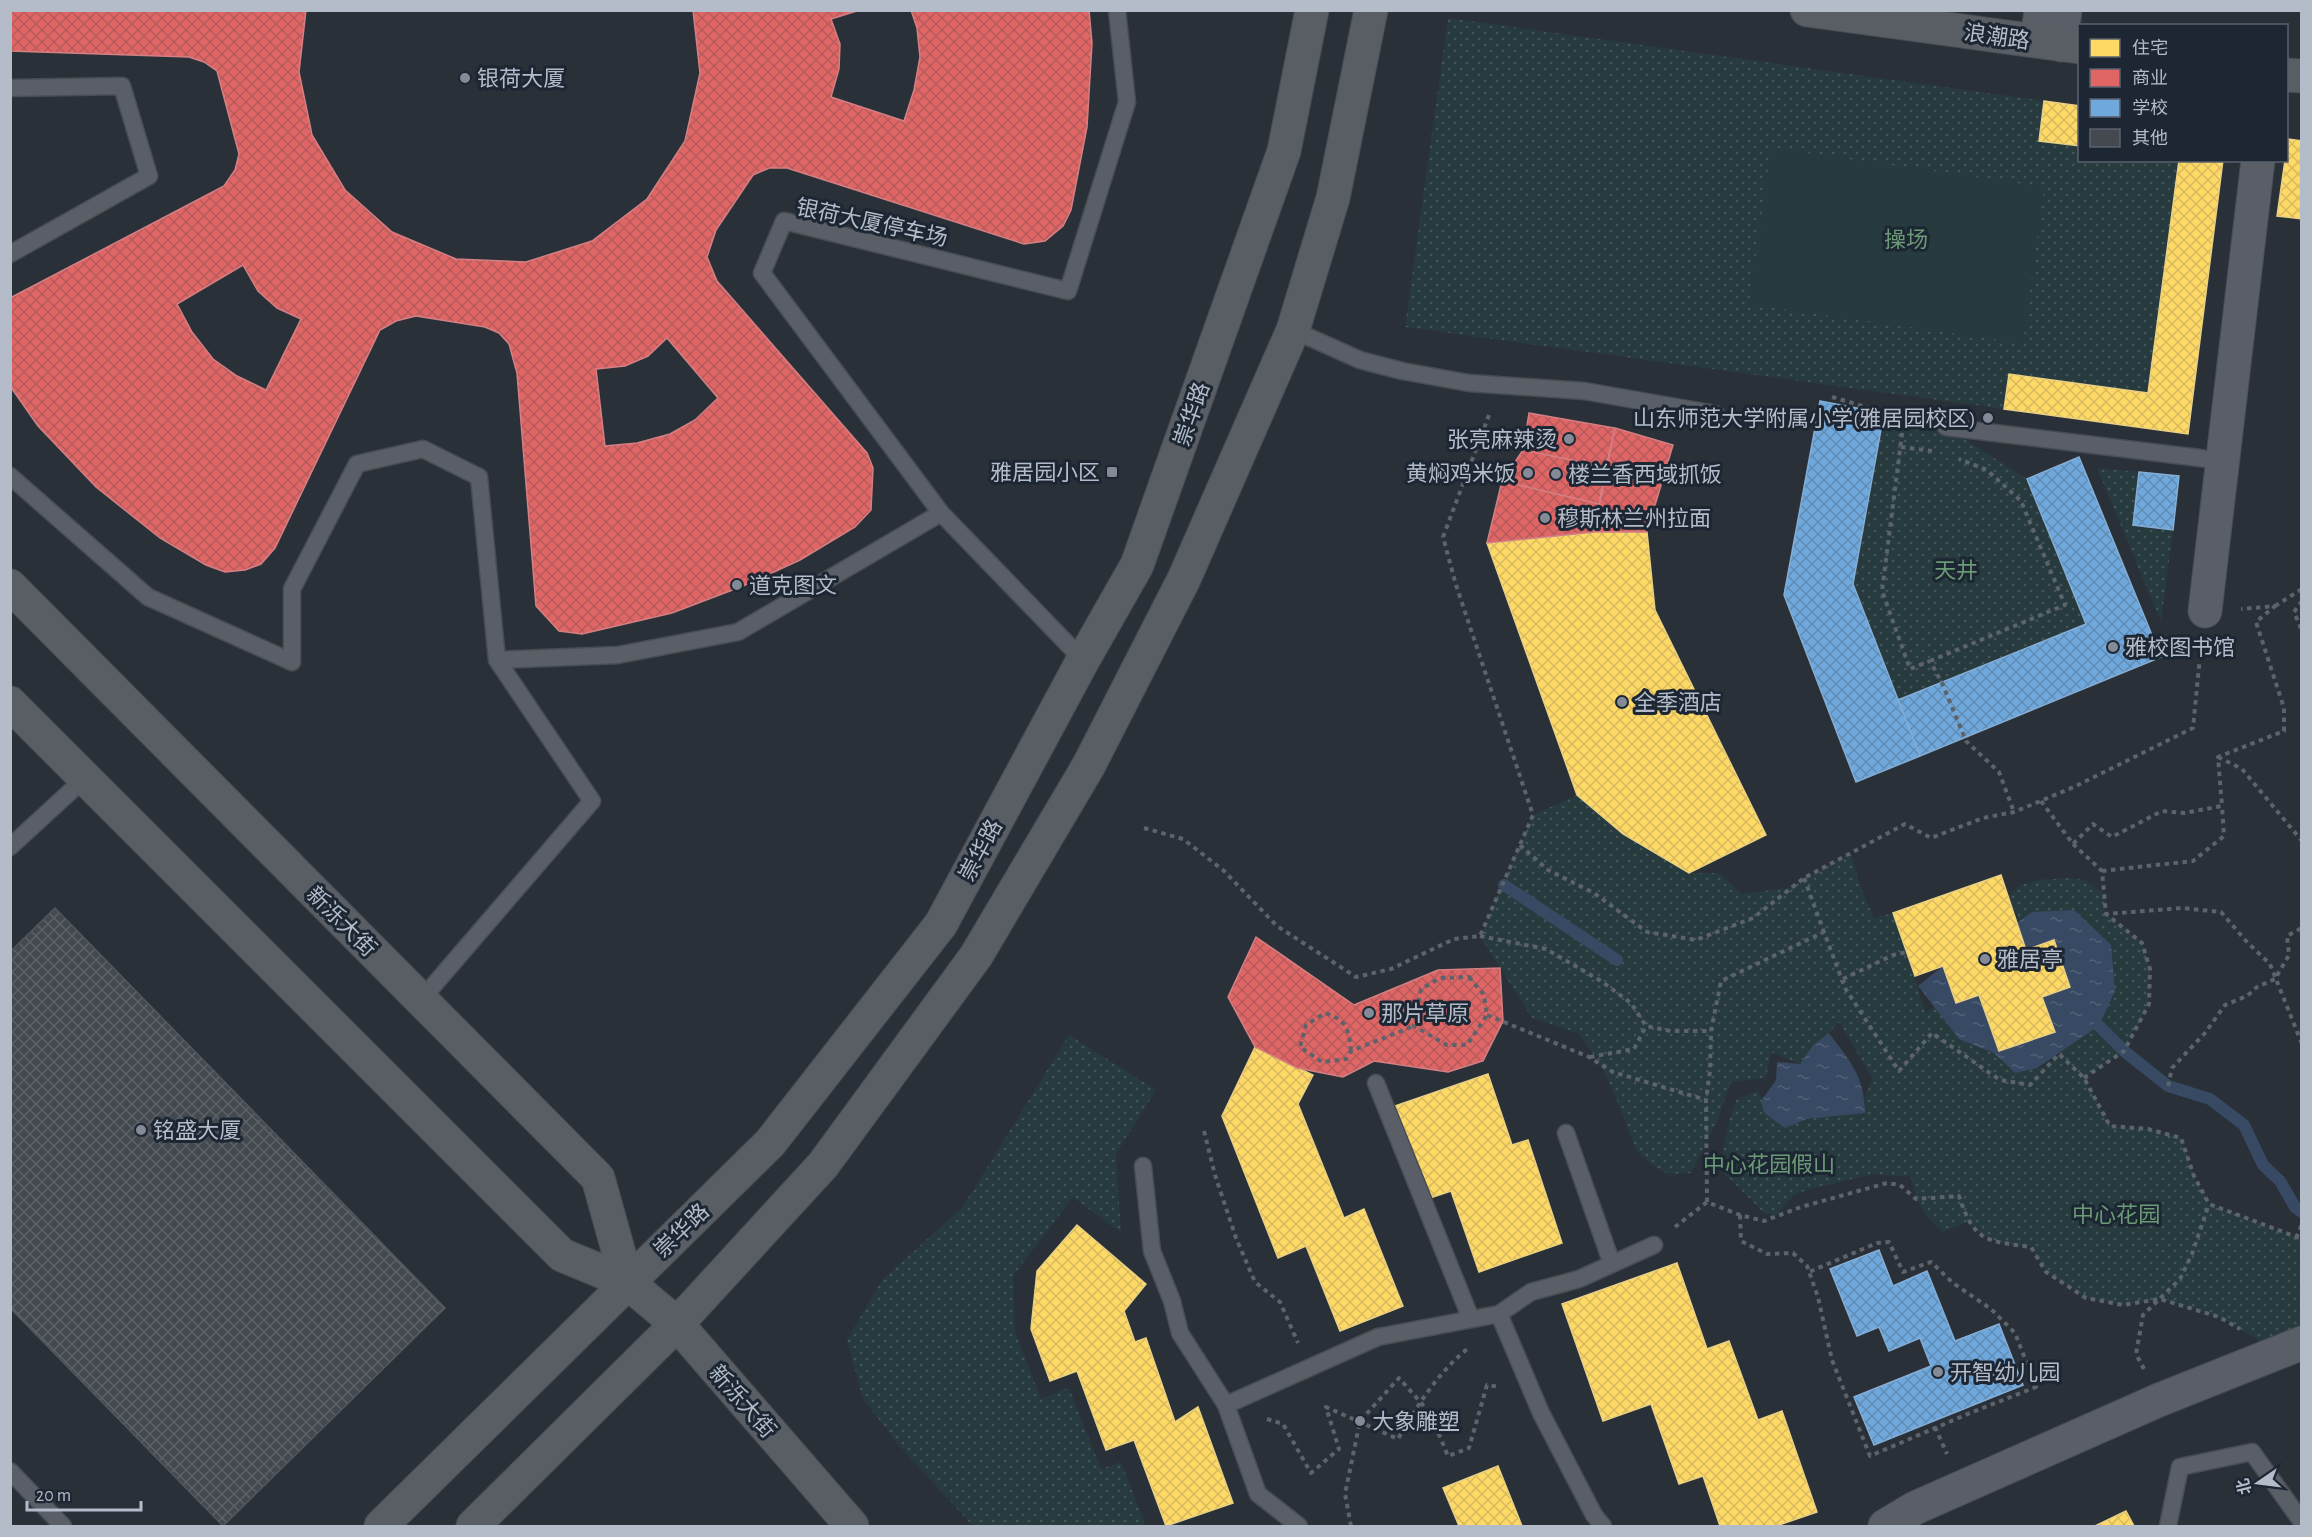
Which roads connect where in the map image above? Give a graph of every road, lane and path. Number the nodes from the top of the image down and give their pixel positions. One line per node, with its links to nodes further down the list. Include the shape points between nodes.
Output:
1 (1117, 10): 21 (lane, 银荷大厦停车场, via 1127,102 1068,291 784,221 762,273)
2 (1312, 10): 29 (main road, 崇华路, via 1284,151 1137,565)
3 (1371, 10): 10 (main road, via 1333,198)
4 (1807, 10): 6 (main road, 浪潮路)
5 (2065, 10): 6 (street)
6 (2055, 36)
7 (10, 88): 9 (lane, via 122,86 149,176)
8 (2258, 162): 19 (street)
9 (10, 254)
10 (1293, 330): 13 (lane, via 1360,360 1402,371 1469,382 1584,390); 79 (main road, via 1184,579 1089,765 976,956 823,1165)
11 (1832, 397): 14 (path)
12 (1480, 413): 40 (path, via 1489,415 1443,537 1533,815)
13 (1716, 414)
14 (1904, 418): 15 (path); 16 (path)
15 (1946, 427): 19 (lane)
16 (1901, 447): 17 (path); 30 (path, via 1882,591 1910,669)
17 (1943, 453)
18 (1954, 457): 30 (path, via 1987,470 2021,501 2065,605)
19 (2223, 462): 26 (street)
20 (10, 476): 28 (lane, via 148,597 292,662 292,588 357,464 423,449 479,477)
21 (941, 513): 28 (lane, via 738,632 618,655); 29 (lane, 银荷大厦停车场)
22 (10, 586): 51 (main road, 新泺大街)
23 (2301, 589): 25 (path)
24 (2301, 601): 27 (path, via 2294,612)
25 (2275, 606): 26 (path); 32 (path, via 2256,622 2284,708 2284,731)
26 (2205, 611): 34 (path, via 2193,728)
27 (2301, 631)
28 (497, 660): 51 (lane, via 592,801)
29 (1083, 660): 75 (main road, 崇华路, via 941,924 770,1143)
30 (1930, 662): 36 (path, via 1966,741 1999,772)
31 (10, 703): 33 (main road, 新泺大街)
32 (2218, 757): 35 (path); 38 (path, via 2242,769)
33 (85, 778): 41 (lane); 75 (main road, 新泺大街, via 562,1256)
34 (2041, 801): 36 (path); 39 (path)
35 (2222, 806): 39 (path, via 2184,813 2162,811 2112,837 2093,824); 42 (path, via 2224,836 2193,861)
36 (2014, 812): 43 (path, via 1983,818 1931,838 1905,824)
37 (1144, 828): 47 (path, via 1183,839 1223,870 1277,926 1356,977 1391,969 1454,939)
38 (2301, 841)
39 (2073, 844): 42 (path)
40 (1520, 845): 43 (path, via 1548,870 1594,893 1647,932 1696,940 1753,918); 47 (path)
41 (10, 847)
42 (2102, 871): 44 (path)
43 (1804, 878): 46 (path)
44 (2106, 914): 50 (path, via 2182,908 2221,912 2270,964); 59 (path, via 2142,943 2150,969 2148,1004 2124,1052)
45 (2301, 928): 50 (path, via 2287,936 2289,955)
46 (1824, 932): 49 (path); 55 (path, via 1721,981)
47 (1480, 936): 54 (path, via 1546,949 1631,1003)
48 (1907, 952): 49 (path)
49 (1843, 979): 59 (path, via 1899,1071 1932,1033 2000,1080 2030,1085 2059,1054)
50 (2276, 979): 56 (path); 61 (path, via 2225,1005 2172,1068)
51 (421, 1000): 75 (main road, 新泺大街, via 598,1178)
52 (1487, 1015): 53 (path, via 1467,1045 1447,1045); 53 (path, via 1484,995 1469,977 1440,978 1421,989); 58 (path)
53 (1414, 1026): 57 (path)
54 (1646, 1026): 55 (path, via 1671,1031); 58 (path, via 1634,1048)
55 (1711, 1031): 62 (path)
56 (2301, 1044)
57 (1351, 1050): 57 (path, via 1348,1029 1339,1018 1325,1013 1306,1025 1300,1047 1322,1062 1346,1059)
58 (1589, 1057): 62 (path, via 1613,1072)
59 (2084, 1078): 67 (path, via 2110,1126 2148,1129 2181,1138)
60 (1376, 1083): 78 (lane)
61 (2168, 1086)
62 (1706, 1100): 66 (path)
63 (1204, 1131): 82 (path, via 1236,1238 1256,1282 1280,1302)
64 (1566, 1133): 73 (lane)
65 (1143, 1166): 86 (lane, via 1152,1251 1180,1333)
66 (1707, 1202): 68 (path); 72 (path)
67 (2209, 1204): 70 (path); 76 (path, via 2180,1279)
68 (1740, 1215): 74 (path, via 1741,1241 1767,1254 1793,1253); 76 (path, via 1764,1221 1887,1183 1900,1185 1916,1199 1959,1196 1968,1222 1983,1237 2031,1248 2046,1272 2086,1298 2123,1305)
69 (2301, 1225): 70 (path)
70 (2296, 1238): 71 (path)
71 (2301, 1239)
72 (1654, 1245): 73 (lane)
73 (1612, 1263): 77 (lane, via 1579,1279 1531,1293)
74 (1809, 1272): 74 (path, via 1832,1360 1870,1456 2036,1387 2015,1333 1991,1309 1930,1262 1903,1272 1889,1242 1877,1243)
75 (627, 1282): 79 (main road, 新泺大街); 91 (main road, 崇华路)
76 (2160, 1299): 80 (path, via 2220,1317); 84 (path, via 2143,1315 2136,1354)
77 (1499, 1314): 78 (lane); 83 (lane)
78 (1471, 1319): 82 (lane, via 1378,1336); 85 (path, via 1473,1344 1451,1363)
79 (677, 1324): 92 (main road); 93 (main road, 新泺大街)
80 (2246, 1333)
81 (2301, 1343): 84 (street)
82 (1309, 1367): 86 (lane)
83 (1532, 1393): 85 (path, via 1487,1385 1469,1448 1448,1456 1430,1413); 96 (lane)
84 (2159, 1400): 97 (street, via 1915,1508)
85 (1420, 1401): 87 (path, via 1398,1439); 87 (path, via 1399,1378)
86 (1226, 1405): 87 (path, via 1282,1424 1311,1473 1339,1449 1326,1407); 94 (lane, via 1258,1494)
87 (1360, 1421): 95 (path, via 1345,1494)
88 (10, 1471): 90 (lane)
89 (2301, 1522): 98 (lane, via 2252,1452 2180,1467)
90 (63, 1527)
91 (381, 1527)
92 (473, 1527)
93 (852, 1527)
94 (1299, 1527)
95 (1351, 1527)
96 (1603, 1527)
97 (1885, 1527)
98 (2168, 1527)

